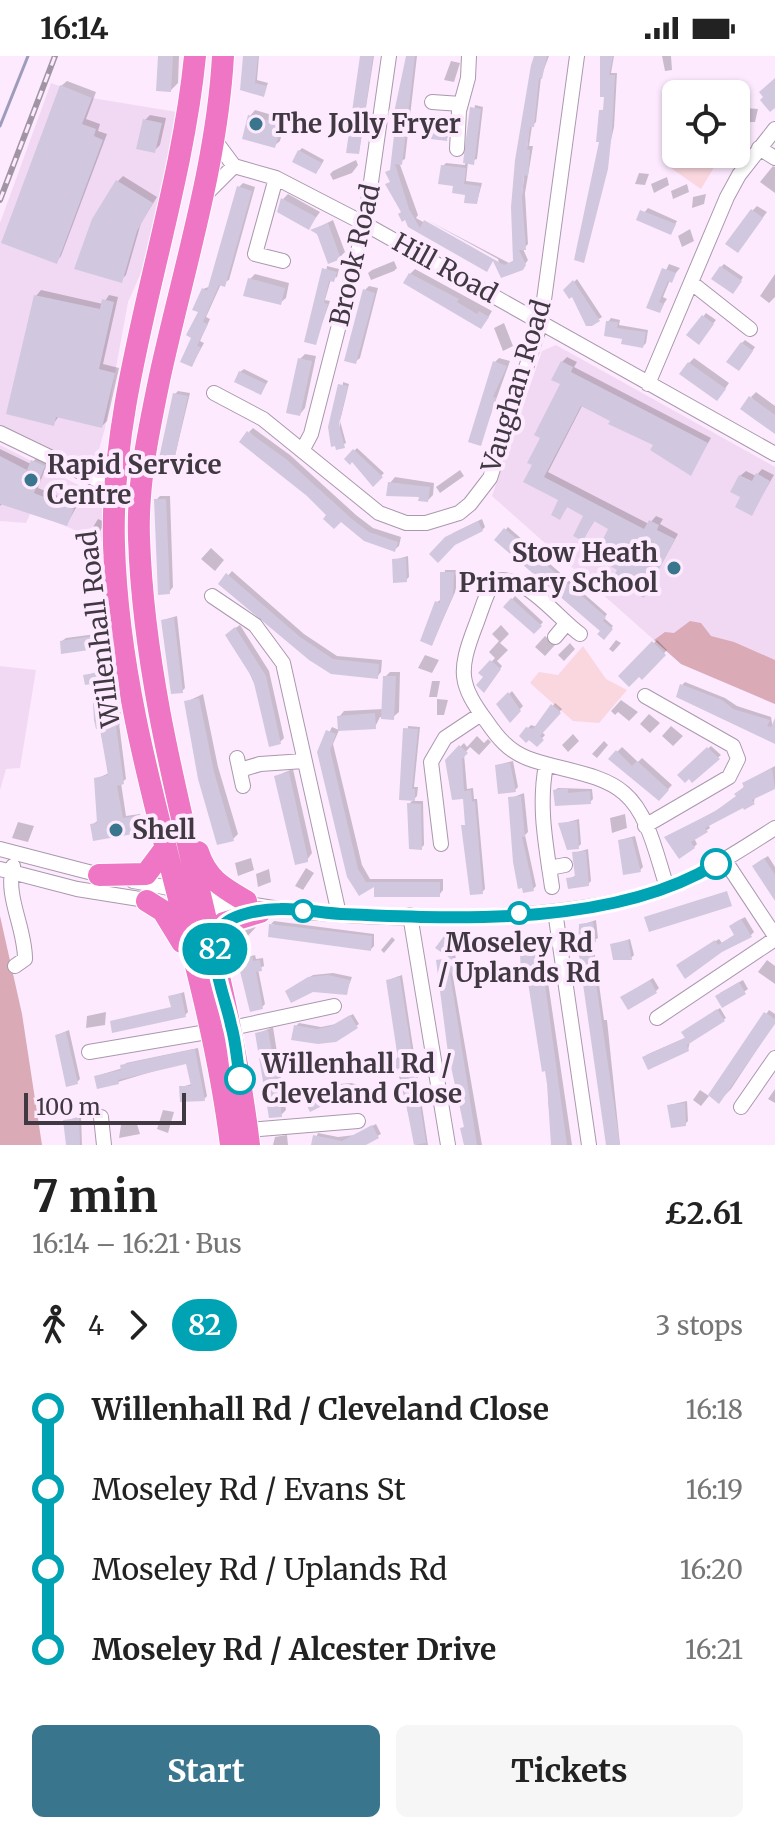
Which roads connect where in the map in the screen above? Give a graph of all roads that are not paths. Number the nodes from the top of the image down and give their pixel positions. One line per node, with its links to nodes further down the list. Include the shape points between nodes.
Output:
1 (195, 56): 26 (highway, Willenhall Road, via 174,196 120,436)
2 (223, 56): 9 (highway, Willenhall Road)
3 (389, 56): 16 (street, Brook Road)
4 (469, 56): 7 (street)
5 (577, 56): 19 (street, Vaughan Road)
6 (432, 102): 7 (street)
7 (461, 104): 11 (street)
8 (775, 129): 10 (street)
9 (214, 139): 13 (street); 15 (highway, Willenhall Road)
10 (759, 148): 12 (street); 18 (street, via 727,197)
11 (457, 149)
12 (775, 158)
13 (234, 166): 14 (street, Hill Road); 15 (street)
14 (276, 178): 16 (street, Hill Road); 17 (street, via 255,254)
15 (200, 202): 35 (highway, Willenhall Road, via 151,414 140,497 145,601)
16 (365, 224): 19 (street, Hill Road); 24 (street, Brook Road)
17 (283, 261)
18 (693, 284): 20 (street); 21 (street)
19 (541, 322): 21 (street, Hill Road); 24 (street, Vaughan Road, via 490,478 459,513 414,524 379,513)
20 (750, 329)
21 (648, 384): 25 (street, Hill Road)
22 (214, 393): 24 (street, Vaughan Road, via 263,419)
23 (0, 433): 26 (street)
24 (303, 449)
25 (775, 454)
26 (114, 488): 41 (highway, Willenhall Road, via 124,647)
27 (212, 596): 33 (street, via 255,625 283,663)
28 (566, 624): 29 (street); 30 (street); 32 (street, via 521,585 503,579 493,582 462,668 467,693)
29 (580, 634)
30 (555, 637)
31 (645, 696): 37 (street, via 733,746 738,759 729,777)
32 (481, 714): 34 (street, via 511,750); 39 (street, via 445,738 431,762)
33 (304, 761): 36 (street, via 238,764); 54 (street)
34 (546, 765): 37 (street, via 613,785 629,798); 45 (street, via 540,794)
35 (170, 767): 50 (highway, Willenhall Road); 52 (highway, via 182,790 205,871 214,882)
36 (243, 786)
37 (645, 826): 49 (street)
38 (775, 828): 43 (street)
39 (441, 844)
40 (0, 849): 42 (street)
41 (164, 850): 47 (highway, via 146,874); 50 (highway, Willenhall Road)
42 (17, 854): 46 (street); 47 (street)
43 (724, 859): 49 (street); 56 (street)
44 (565, 865): 45 (street)
45 (549, 868): 48 (street)
46 (6, 871): 51 (street); 58 (street, via 22,925)
47 (99, 875): 50 (street)
48 (552, 887)
49 (667, 887): 53 (street)
50 (189, 898): 51 (street); 52 (street); 57 (highway, Willenhall Road); 61 (highway, Willenhall Road)
51 (147, 901): 61 (highway, via 175,928)
52 (262, 907): 54 (street); 57 (highway, via 224,923)
53 (555, 911): 55 (street); 70 (street)
54 (339, 914): 55 (street)
55 (410, 915): 69 (street)
56 (775, 938): 60 (street)
57 (214, 956): 61 (highway, Willenhall Road)
58 (25, 963)
59 (334, 1006): 61 (street)
60 (657, 1018)
61 (218, 1025): 62 (street); 67 (highway, Willenhall Road)
62 (89, 1052)
63 (773, 1065): 64 (street)
64 (741, 1107)
65 (101, 1117): 68 (street)
66 (358, 1121): 67 (street)
67 (243, 1140)
68 (104, 1145)
69 (448, 1145)
70 (589, 1145)

